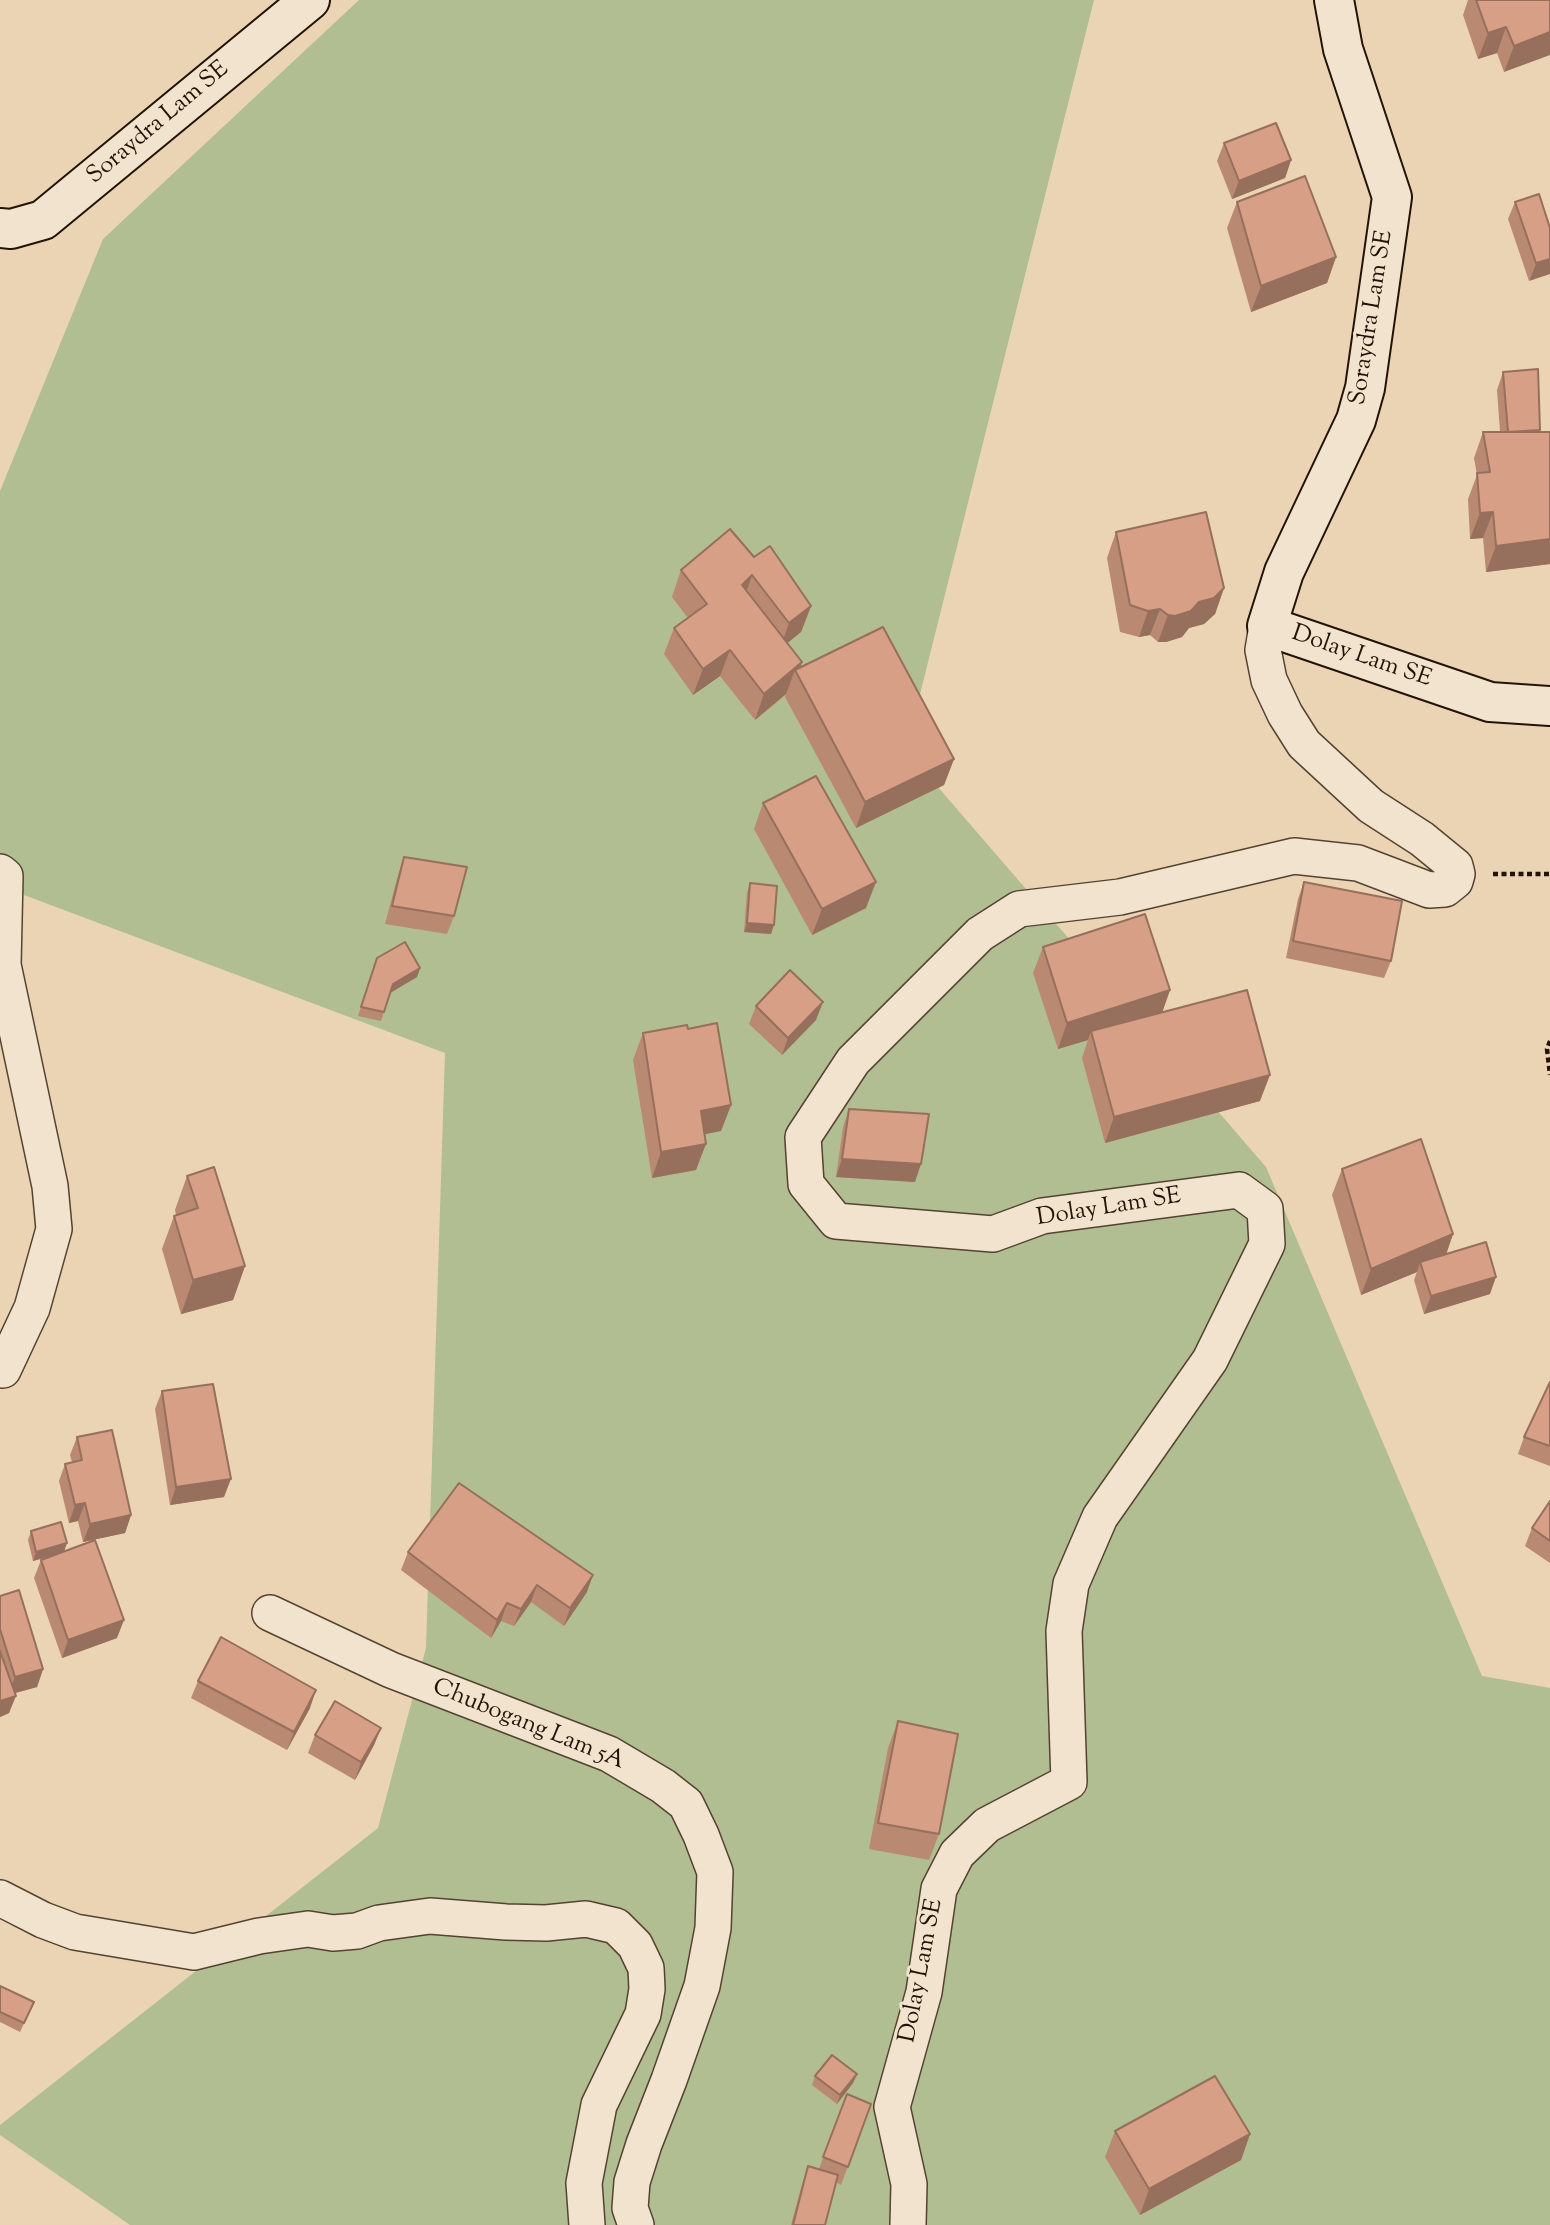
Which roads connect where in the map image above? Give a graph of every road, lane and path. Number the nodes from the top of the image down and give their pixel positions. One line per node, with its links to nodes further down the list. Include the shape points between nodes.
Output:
1 (310, 0): 3 (street, Soraydra Lam SE, via 43,220)
2 (1334, 0): 4 (street, Soraydra Lam SE, via 1343,49 1391,197 1365,388 1356,420 1284,572)
3 (0, 228)
4 (1267, 626): 5 (street, Dolay Lam SE, via 1490,702); 7 (street, Dolay Lam SE, via 1263,650 1269,680 1304,744 1371,806 1439,852 1455,866)
5 (1550, 706)
6 (0, 872): 11 (street, via 5,876 3,965 50,1186 54,1229 32,1308)
7 (1457, 874): 8 (path); 16 (street, Dolay Lam SE, via 1446,889 1429,890 1358,863 1294,856 1120,897 1019,909 980,933 853,1061 803,1137 806,1184 836,1222 993,1234 1042,1216 1239,1189 1265,1209 1268,1244 1210,1360 1100,1517 1071,1584 1064,1631 1069,1782 987,1825 957,1854 939,1889 924,1992 892,2106 909,2184)
8 (1550, 874)
9 (1550, 1041): 10 (path)
10 (1550, 1075)
11 (3, 1370)
12 (270, 1612): 15 (street, Chubogang Lam 5A, via 391,1670 609,1754 686,1804 715,1872 713,1928 702,1986 632,2182 630,2208)
13 (0, 1898): 14 (street, via 75,1932 194,1952 259,1936 308,1929 357,1931 430,1916 546,1923 586,1919 616,1926 635,1945 646,1968 647,1989 643,2014 599,2105 583,2183)
14 (587, 2225)
15 (636, 2225)
16 (908, 2225)

